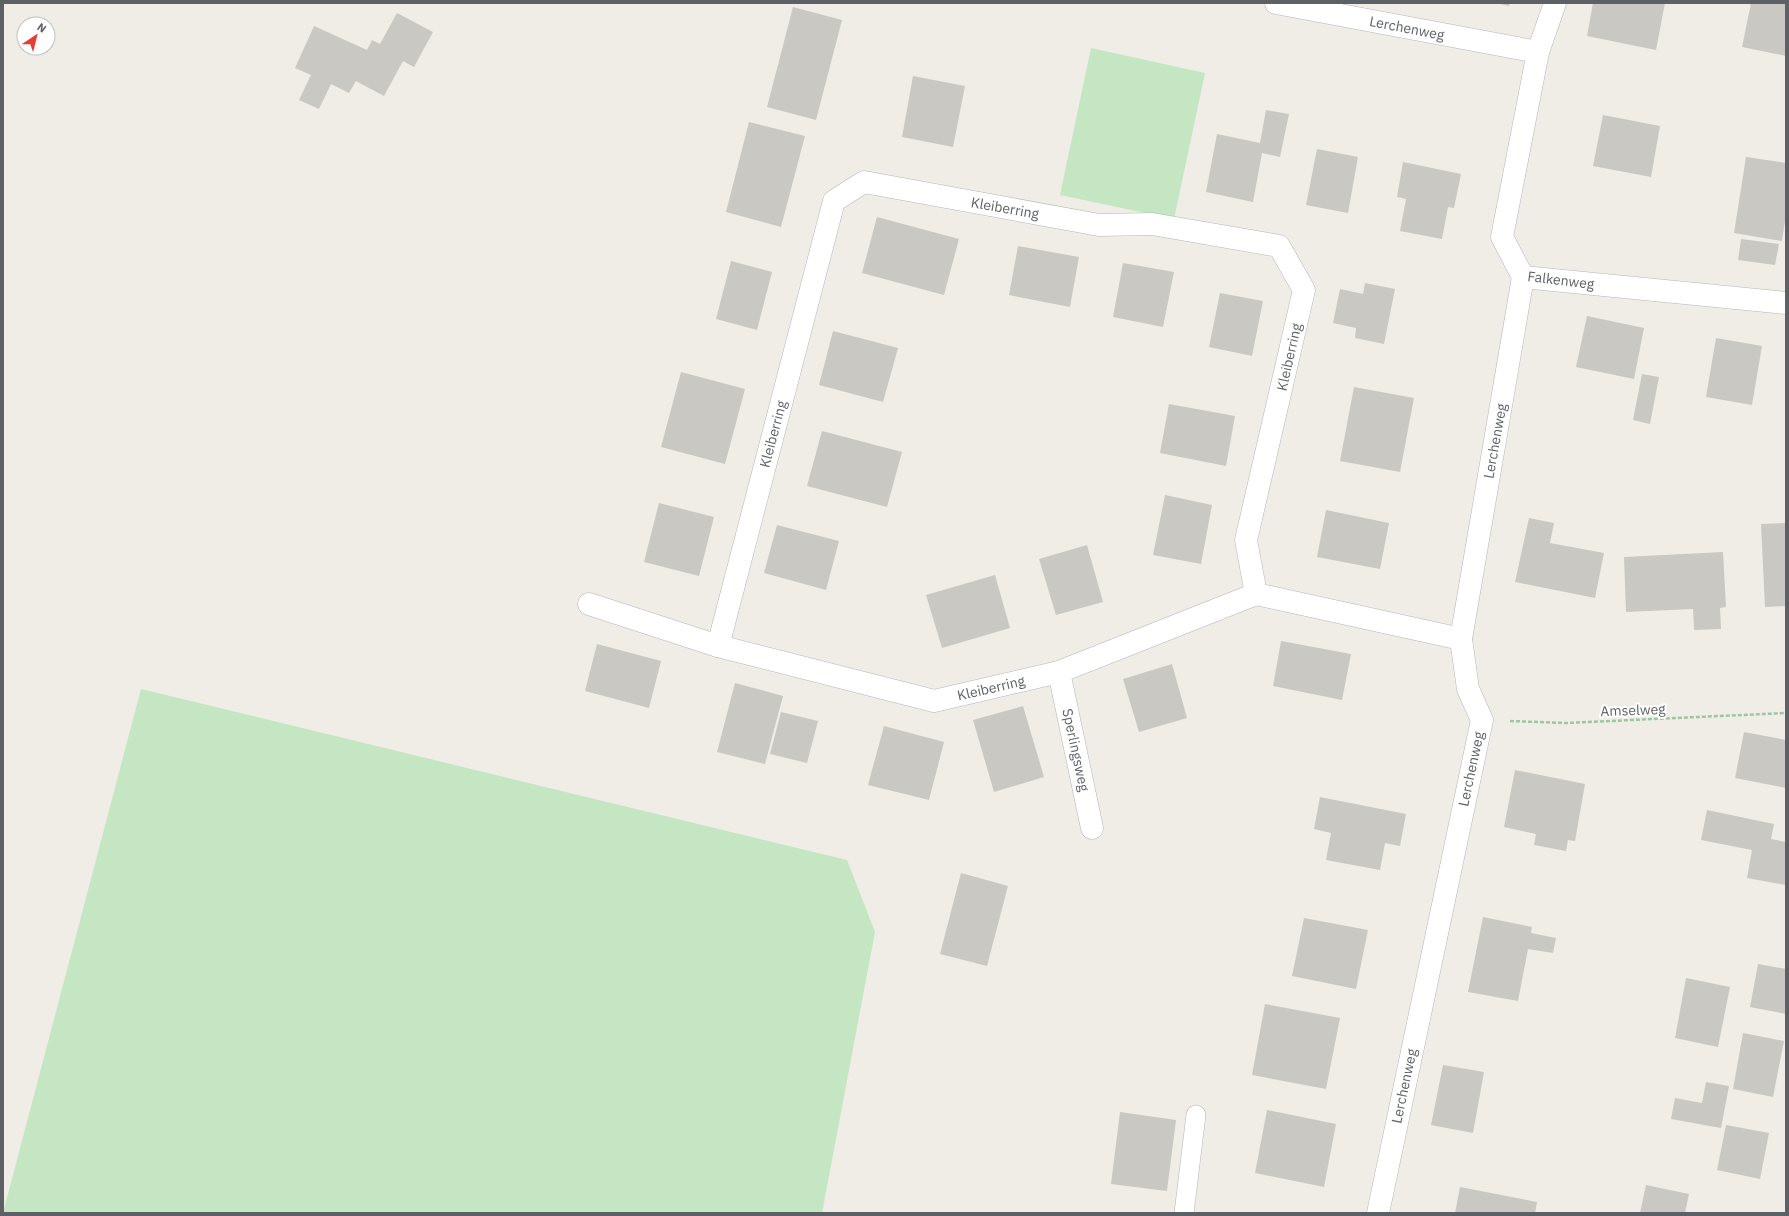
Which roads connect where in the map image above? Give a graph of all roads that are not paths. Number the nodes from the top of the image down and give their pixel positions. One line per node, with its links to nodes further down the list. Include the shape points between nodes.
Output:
1 (1276, 3): 3 (street, Lerchenweg)
2 (1555, 3): 3 (street, Falkenweg)
3 (1538, 52): 4 (street, Falkenweg, via 1502,237)
4 (1523, 277): 5 (street, Falkenweg); 8 (street, Lerchenweg)
5 (1786, 303)
6 (1256, 594): 8 (street); 9 (street, Kleiberring, via 1246,540 1304,290 1278,246 1152,224 1099,225 864,182 834,201); 10 (street, Kleiberring)
7 (589, 604): 9 (street, Kleiberring)
8 (1461, 639): 14 (street, Lerchenweg, via 1468,689 1482,720)
9 (718, 646): 10 (street, Kleiberring, via 934,701)
10 (1060, 672): 11 (street, Sperlingsweg)
11 (1092, 828)
12 (1196, 1115): 13 (lane)
13 (1184, 1213)
14 (1378, 1213)

